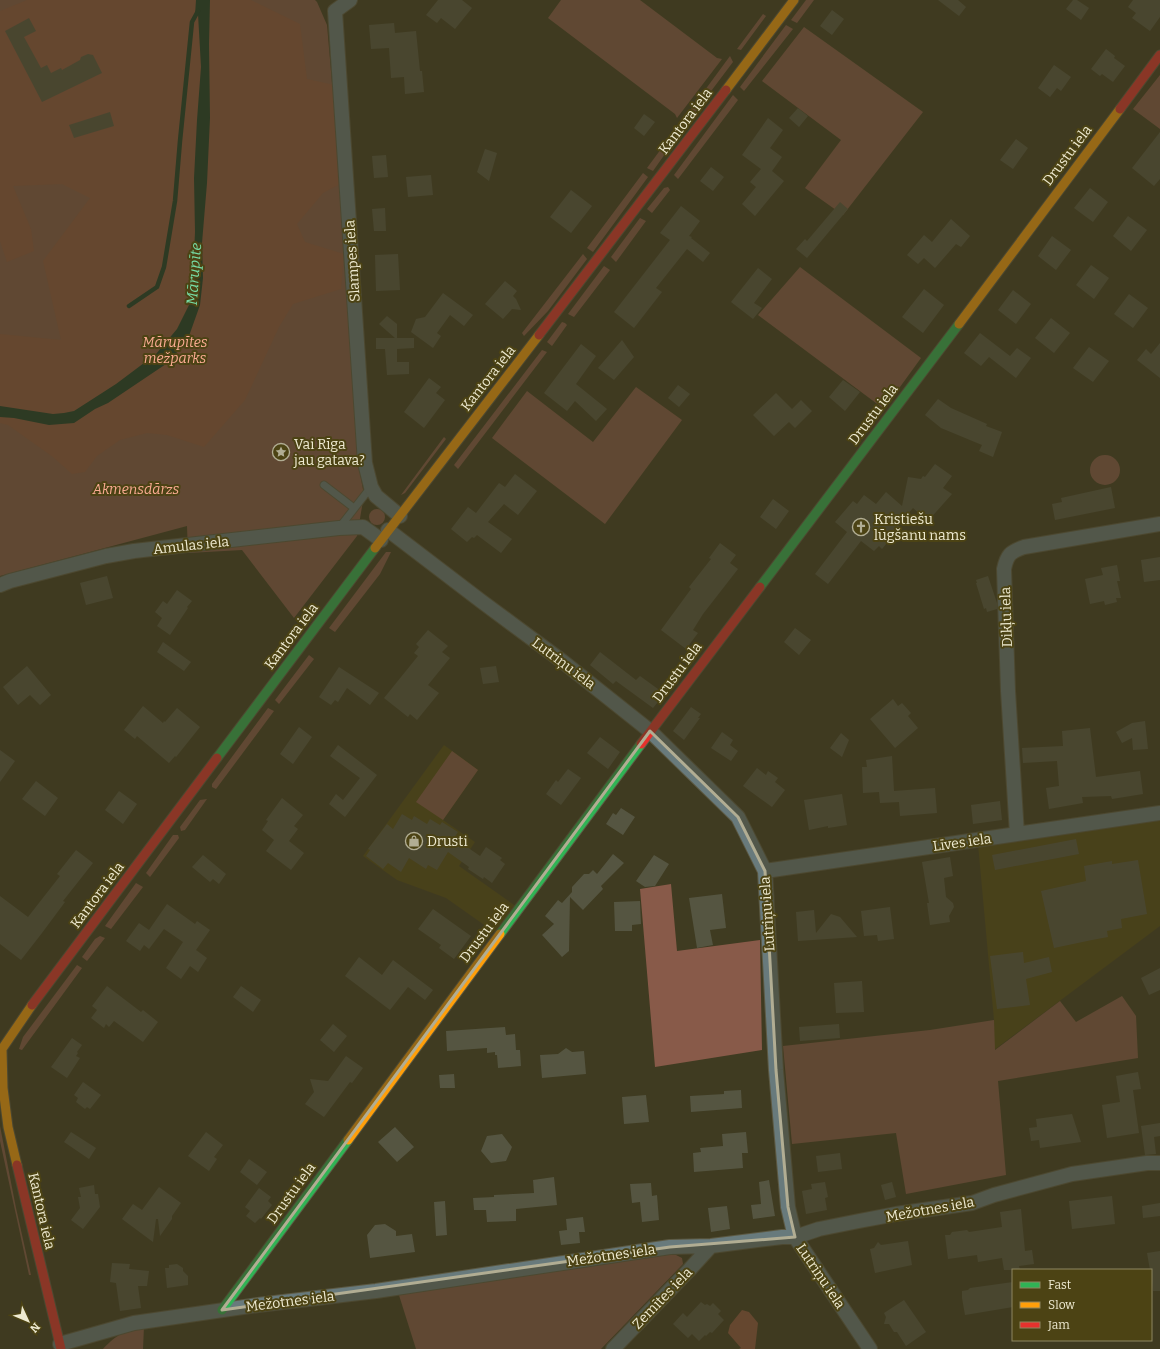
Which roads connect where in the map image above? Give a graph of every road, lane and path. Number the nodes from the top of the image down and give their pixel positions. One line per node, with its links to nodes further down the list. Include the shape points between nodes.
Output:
1 (350, 0): 3 (street, Slampes iela)
2 (794, 0): 8 (main road, Kantora iela)
3 (331, 5): 6 (street, Slampes iela, via 365,463)
4 (1160, 55): 13 (main road, Drustu iela)
5 (324, 485): 7 (lane)
6 (371, 487): 7 (lane); 8 (street, Slampes iela, via 376,496)
7 (354, 508): 10 (lane)
8 (400, 516): 11 (main road, Kantora iela)
9 (1160, 524): 15 (street, Dikļu iela, via 1024,547 1007,557 1004,569)
10 (339, 528): 11 (street, Amulas iela, via 363,527); 12 (street, Amulas iela, via 134,551 106,556)
11 (385, 535): 13 (street, Lutriņu iela, via 481,601); 17 (main road, Kantora iela)
12 (0, 585)
13 (650, 731): 16 (street, Lutriņu iela, via 738,817); 21 (main road, Drustu iela)
14 (1160, 813): 15 (street, Līves iela)
15 (1016, 834): 16 (street, Līves iela)
16 (764, 871): 19 (street, Lutriņu iela, via 776,1078 788,1207)
17 (1, 1049): 22 (main road, Kantora iela, via 8,1127)
18 (1160, 1163): 19 (street, Mežotnes iela, via 1072,1174 994,1195 972,1204 896,1214 819,1229)
19 (795, 1237): 20 (street, Mežotnes iela); 24 (street, Lutriņu iela)
20 (711, 1246): 21 (street, Mežotnes iela, via 670,1247 376,1291); 23 (street, Zemītes iela)
21 (222, 1310): 22 (street, Mežotnes iela, via 134,1323)
22 (60, 1346)
23 (613, 1349)
24 (870, 1349)

